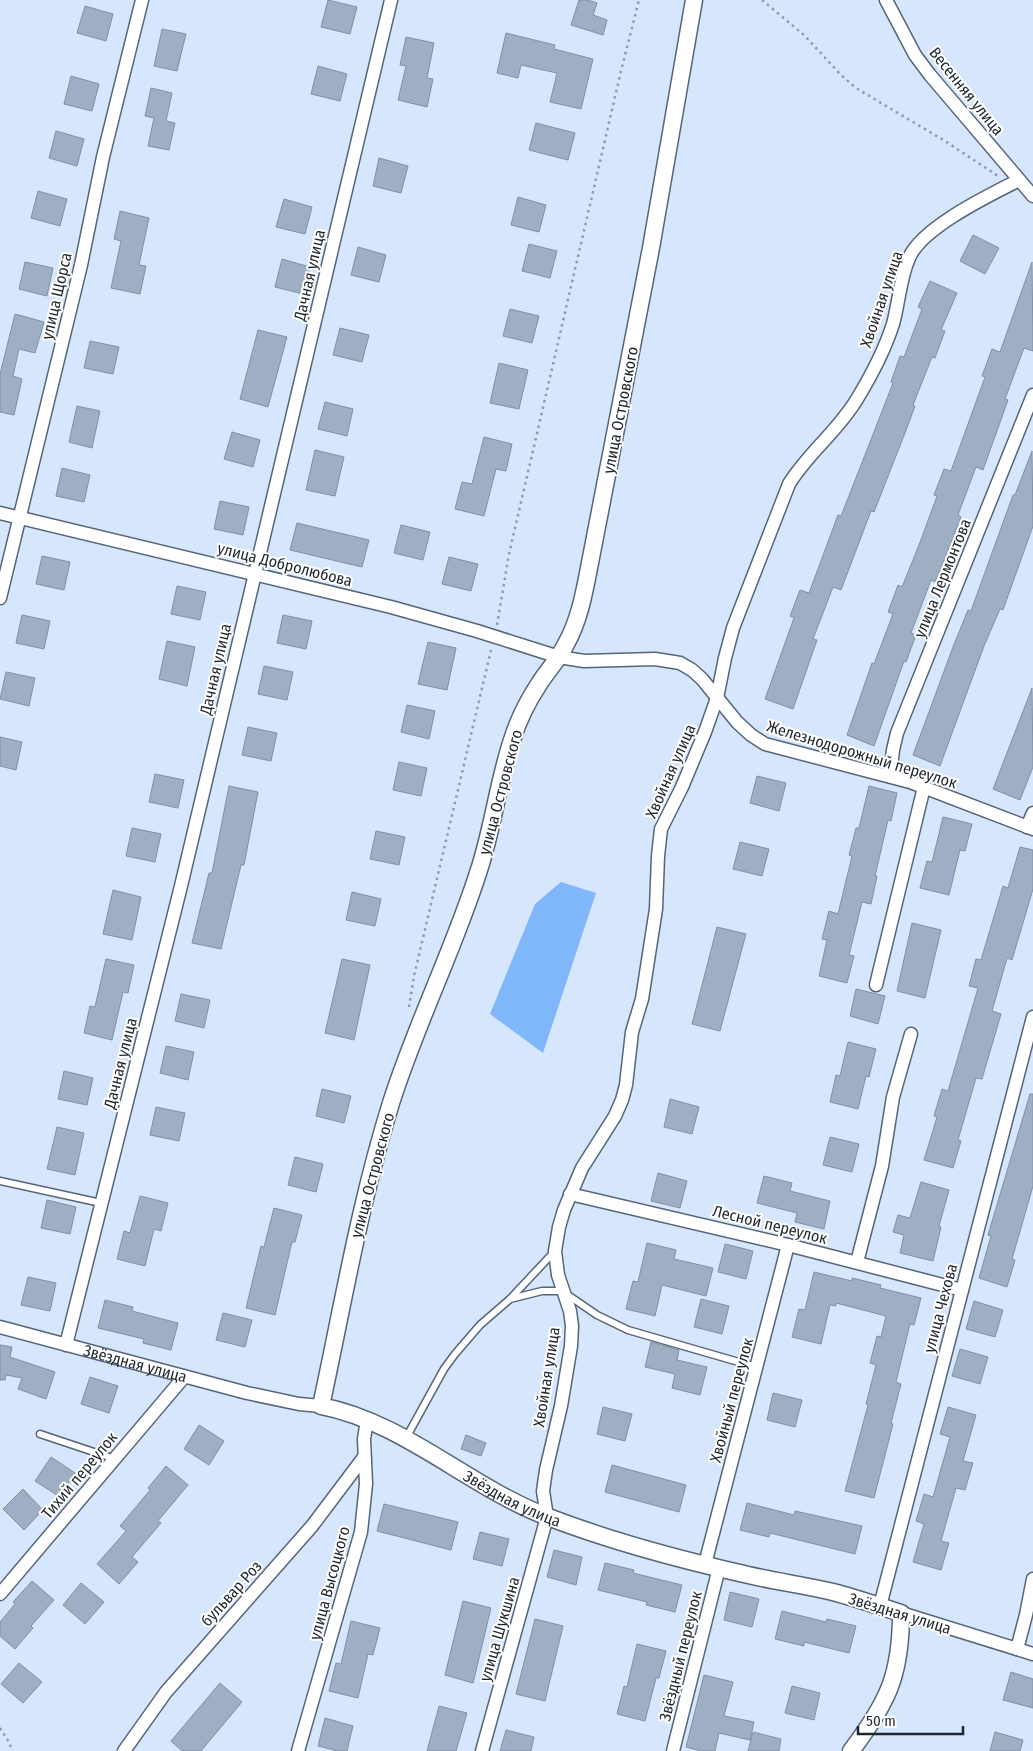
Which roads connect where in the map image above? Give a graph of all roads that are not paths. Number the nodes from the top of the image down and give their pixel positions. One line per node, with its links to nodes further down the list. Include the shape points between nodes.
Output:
1 (142, 0): 9 (street, улица Щорса)
2 (391, 0): 10 (street, Дачная улица)
3 (694, 0): 12 (street, улица Островского, via 590,568 575,625)
4 (886, 0): 5 (street, Весенняя улица, via 915,55)
5 (1014, 182): 6 (street, Весенняя улица); 13 (street, Хвойная улица, via 949,219 909,256 892,325 857,399 789,484 733,628)
6 (1033, 196)
7 (1033, 395): 14 (street, улица Лермонтова, via 897,733)
8 (0, 513): 9 (street, улица Добролюбова)
9 (20, 517): 10 (street, улица Добролюбова); 11 (street, улица Щорса)
10 (255, 573): 12 (street, улица Добролюбова, via 391,607); 23 (street, Дачная улица)
11 (0, 598)
12 (559, 657): 13 (street, Железнодорожный переулок, via 584,662 669,660 692,670); 34 (street, улица Островского, via 539,684 520,719 506,759 478,873 391,1103 361,1213)
13 (717, 698): 14 (street, Железнодорожный переулок, via 737,722 765,744); 22 (street, Хвойная улица, via 682,787 661,829 656,909 622,1100)
14 (890, 776): 15 (street, Железнодорожный переулок)
15 (924, 787): 17 (street, Железнодорожный переулок); 18 (street)
16 (1033, 813): 17 (street)
17 (1030, 828)
18 (876, 984)
19 (1033, 1018): 27 (street, улица Чехова)
20 (911, 1034): 26 (street, via 893,1097 882,1166)
21 (0, 1181): 23 (lane)
22 (570, 1194): 24 (street, Лесной переулок); 25 (street, Хвойная улица)
23 (101, 1203): 31 (street, Дачная улица)
24 (788, 1245): 26 (street, Лесной переулок); 32 (street, Хвойный переулок)
25 (555, 1251): 28 (street, Хвойная улица); 29 (lane)
26 (857, 1262): 27 (street, Лесной переулок)
27 (962, 1290): 44 (street, улица Чехова)
28 (562, 1291): 29 (lane, via 542,1291); 32 (lane, via 597,1315 628,1330); 40 (street, Хвойная улица, via 570,1311 571,1346 543,1491)
29 (510, 1299): 37 (lane, via 480,1325 455,1354)
30 (0, 1327): 31 (street, Звёздная улица)
31 (66, 1345): 33 (street, Звёздная улица)
32 (756, 1367): 41 (street, Хвойный переулок)
33 (184, 1377): 34 (street, Звёздная улица, via 275,1400); 39 (street, Тихий переулок)
34 (321, 1406): 35 (street, Звёздная улица)
35 (368, 1420): 37 (street, Звёздная улица); 38 (street, улица Высоцкого)
36 (40, 1434): 39 (lane)
37 (405, 1440): 40 (street, Звёздная улица, via 500,1495)
38 (364, 1457): 48 (street, бульвар Роз, via 312,1526 166,1692); 49 (street, улица Высоцкого, via 366,1484 361,1532)
39 (115, 1459): 43 (street, Тихий переулок)
40 (547, 1517): 41 (street, Звёздная улица, via 627,1544); 50 (street, улица Шукшина)
41 (712, 1566): 44 (street, Звёздная улица, via 834,1592); 51 (street, Звёздный переулок)
42 (1033, 1579): 46 (street)
43 (0, 1594)
44 (880, 1606): 45 (street, Звёздная улица)
45 (902, 1613): 46 (street, Звёздная улица); 52 (street, via 901,1642 891,1687 881,1708)
46 (1017, 1649): 47 (street, Звёздная улица)
47 (1033, 1654)
48 (124, 1751)
49 (298, 1751)
50 (482, 1751)
51 (673, 1751)
52 (851, 1751)

